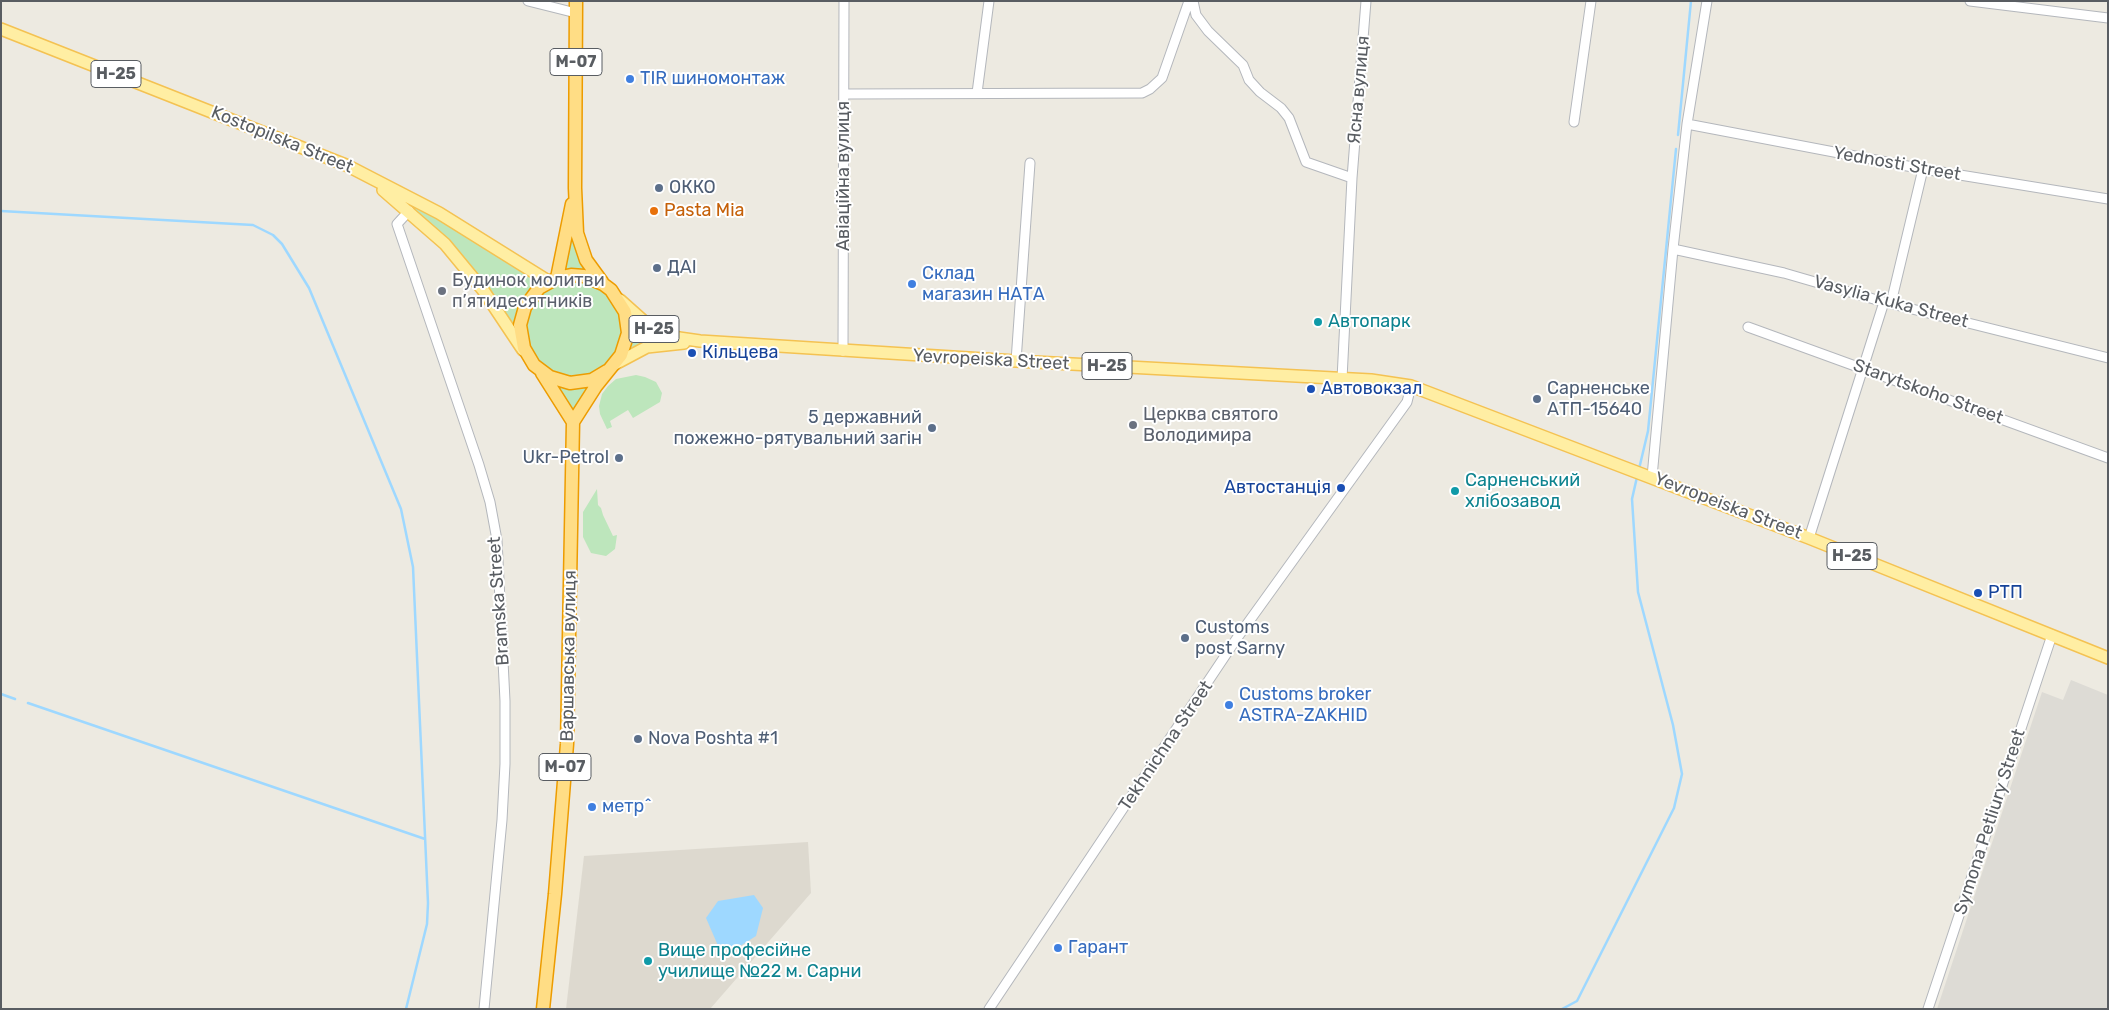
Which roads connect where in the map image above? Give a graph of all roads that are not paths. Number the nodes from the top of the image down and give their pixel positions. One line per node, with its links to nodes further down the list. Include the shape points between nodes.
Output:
1 (528, 1): 9 (street)
2 (844, 1): 13 (street, Авіаційна вулиця)
3 (989, 1): 12 (street)
4 (1191, 1): 12 (street, via 1162,78 1142,93); 19 (street, via 1196,15 1243,65 1249,80 1289,118 1306,162)
5 (1366, 1): 19 (street, Ясна вулиця)
6 (1591, 1): 14 (street)
7 (1708, 1): 15 (street)
8 (1970, 1): 10 (street)
9 (576, 7): 20 (highway, М-07)
10 (2108, 18)
11 (1, 29): 17 (main road, Kostopilska Street / Н-25)
12 (977, 93): 13 (street)
13 (845, 94): 30 (street, Авіаційна вулиця)
14 (1574, 122)
15 (1687, 124): 18 (street, Yednosti Street); 23 (street)
16 (1030, 163): 33 (street)
17 (346, 165): 22 (main road, Н-25); 24 (main road, Kostopilska Street / Н-25, via 440,213)
18 (1923, 169): 21 (street, Yednosti Street); 27 (street)
19 (1352, 178): 37 (street)
20 (575, 188): 24 (highway, М-07); 25 (highway, М-07, via 581,248)
21 (2108, 198)
22 (409, 211): 31 (main road, Н-25, via 445,244 483,290); 45 (street, Bramska Street, via 397,224 479,465 497,540 505,692 505,764)
23 (1673, 249): 27 (street, Vasylia Kuka Street, via 1784,273); 41 (street)
24 (553, 280): 25 (highway, via 571,275 584,276); 31 (highway, via 539,288 524,308 520,332)
25 (603, 284): 26 (highway, М-07)
26 (617, 297): 29 (main road, Yevropeiska Street / Н-25, via 660,333); 34 (highway, М-07, via 625,312 628,333 621,355)
27 (1887, 302): 32 (street, Vasylia Kuka Street); 35 (street)
28 (1748, 328): 35 (street, Starytskoho Street)
29 (700, 341): 30 (main road, Yevropeiska Street / Н-25); 34 (main road, Yevropeiska Street / Н-25, via 647,347)
30 (842, 351): 33 (main road, Yevropeiska Street / Н-25)
31 (528, 357): 36 (highway)
32 (2108, 358)
33 (1016, 361): 37 (main road, Yevropeiska Street / Н-25)
34 (611, 367): 36 (highway, Н-25, via 592,380 570,383); 39 (highway, М-07)
35 (1862, 367): 40 (street, Starytskoho Street); 42 (street)
36 (542, 372): 39 (highway)
37 (1342, 379): 38 (main road, Yevropeiska Street / Н-25)
38 (1411, 386): 41 (main road, Yevropeiska Street / Н-25); 47 (street, Tekhnichna Street, via 1407,402 1238,638)
39 (573, 422): 46 (highway, Варшавська вулиця / М-07, via 567,744 556,894)
40 (2108, 458)
41 (1644, 474): 42 (main road, Yevropeiska Street / Н-25)
42 (1809, 538): 43 (main road, Yevropeiska Street / Н-25)
43 (2052, 635): 44 (main road, Yevropeiska Street / Н-25); 48 (street, Symona Petliury Street)
44 (2108, 658)
45 (484, 1009)
46 (543, 1009)
47 (989, 1009)
48 (1928, 1009)

